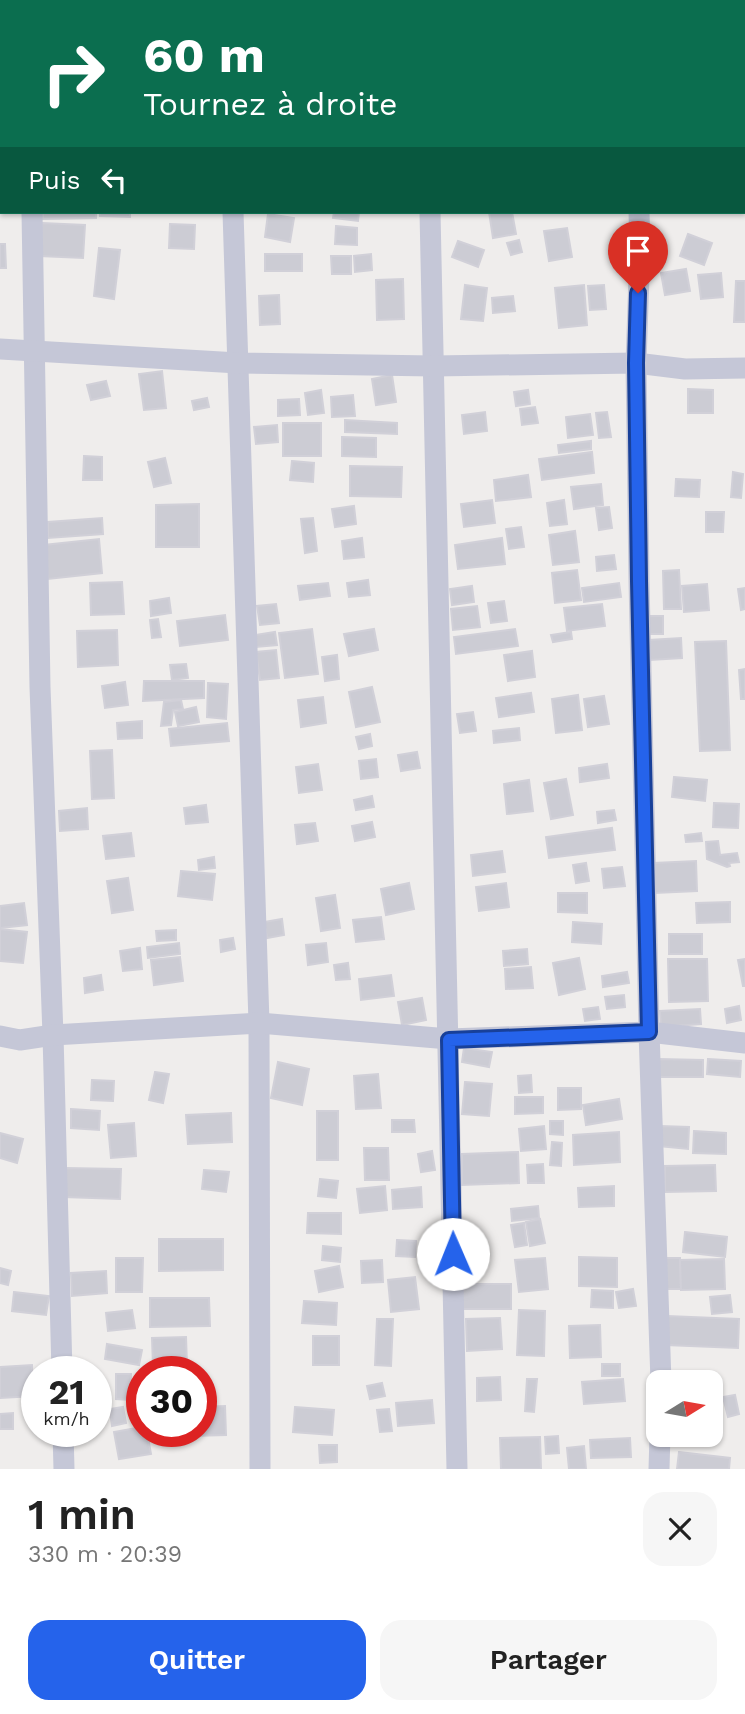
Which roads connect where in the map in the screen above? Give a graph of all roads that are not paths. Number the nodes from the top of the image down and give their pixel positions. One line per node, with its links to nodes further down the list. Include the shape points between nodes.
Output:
1 (33, 214): 6 (street)
2 (233, 214): 7 (street)
3 (430, 214): 9 (street)
4 (639, 214): 8 (street)
5 (0, 349): 6 (street)
6 (36, 352): 7 (street); 13 (street, via 40,687)
7 (237, 363): 9 (street); 11 (street)
8 (636, 363): 9 (street); 10 (street, via 685,369); 12 (street)
9 (434, 366): 15 (street)
10 (745, 368)
11 (259, 1023): 13 (street); 15 (street); 22 (street)
12 (649, 1032): 15 (street); 16 (street); 18 (street)
13 (52, 1035): 14 (street, via 20,1040); 17 (street)
14 (0, 1036)
15 (449, 1040): 23 (street)
16 (745, 1043)
17 (62, 1356)
18 (661, 1370)
19 (64, 1447): 21 (street)
20 (660, 1447): 24 (street)
21 (64, 1469)
22 (260, 1469)
23 (457, 1469)
24 (659, 1469)

